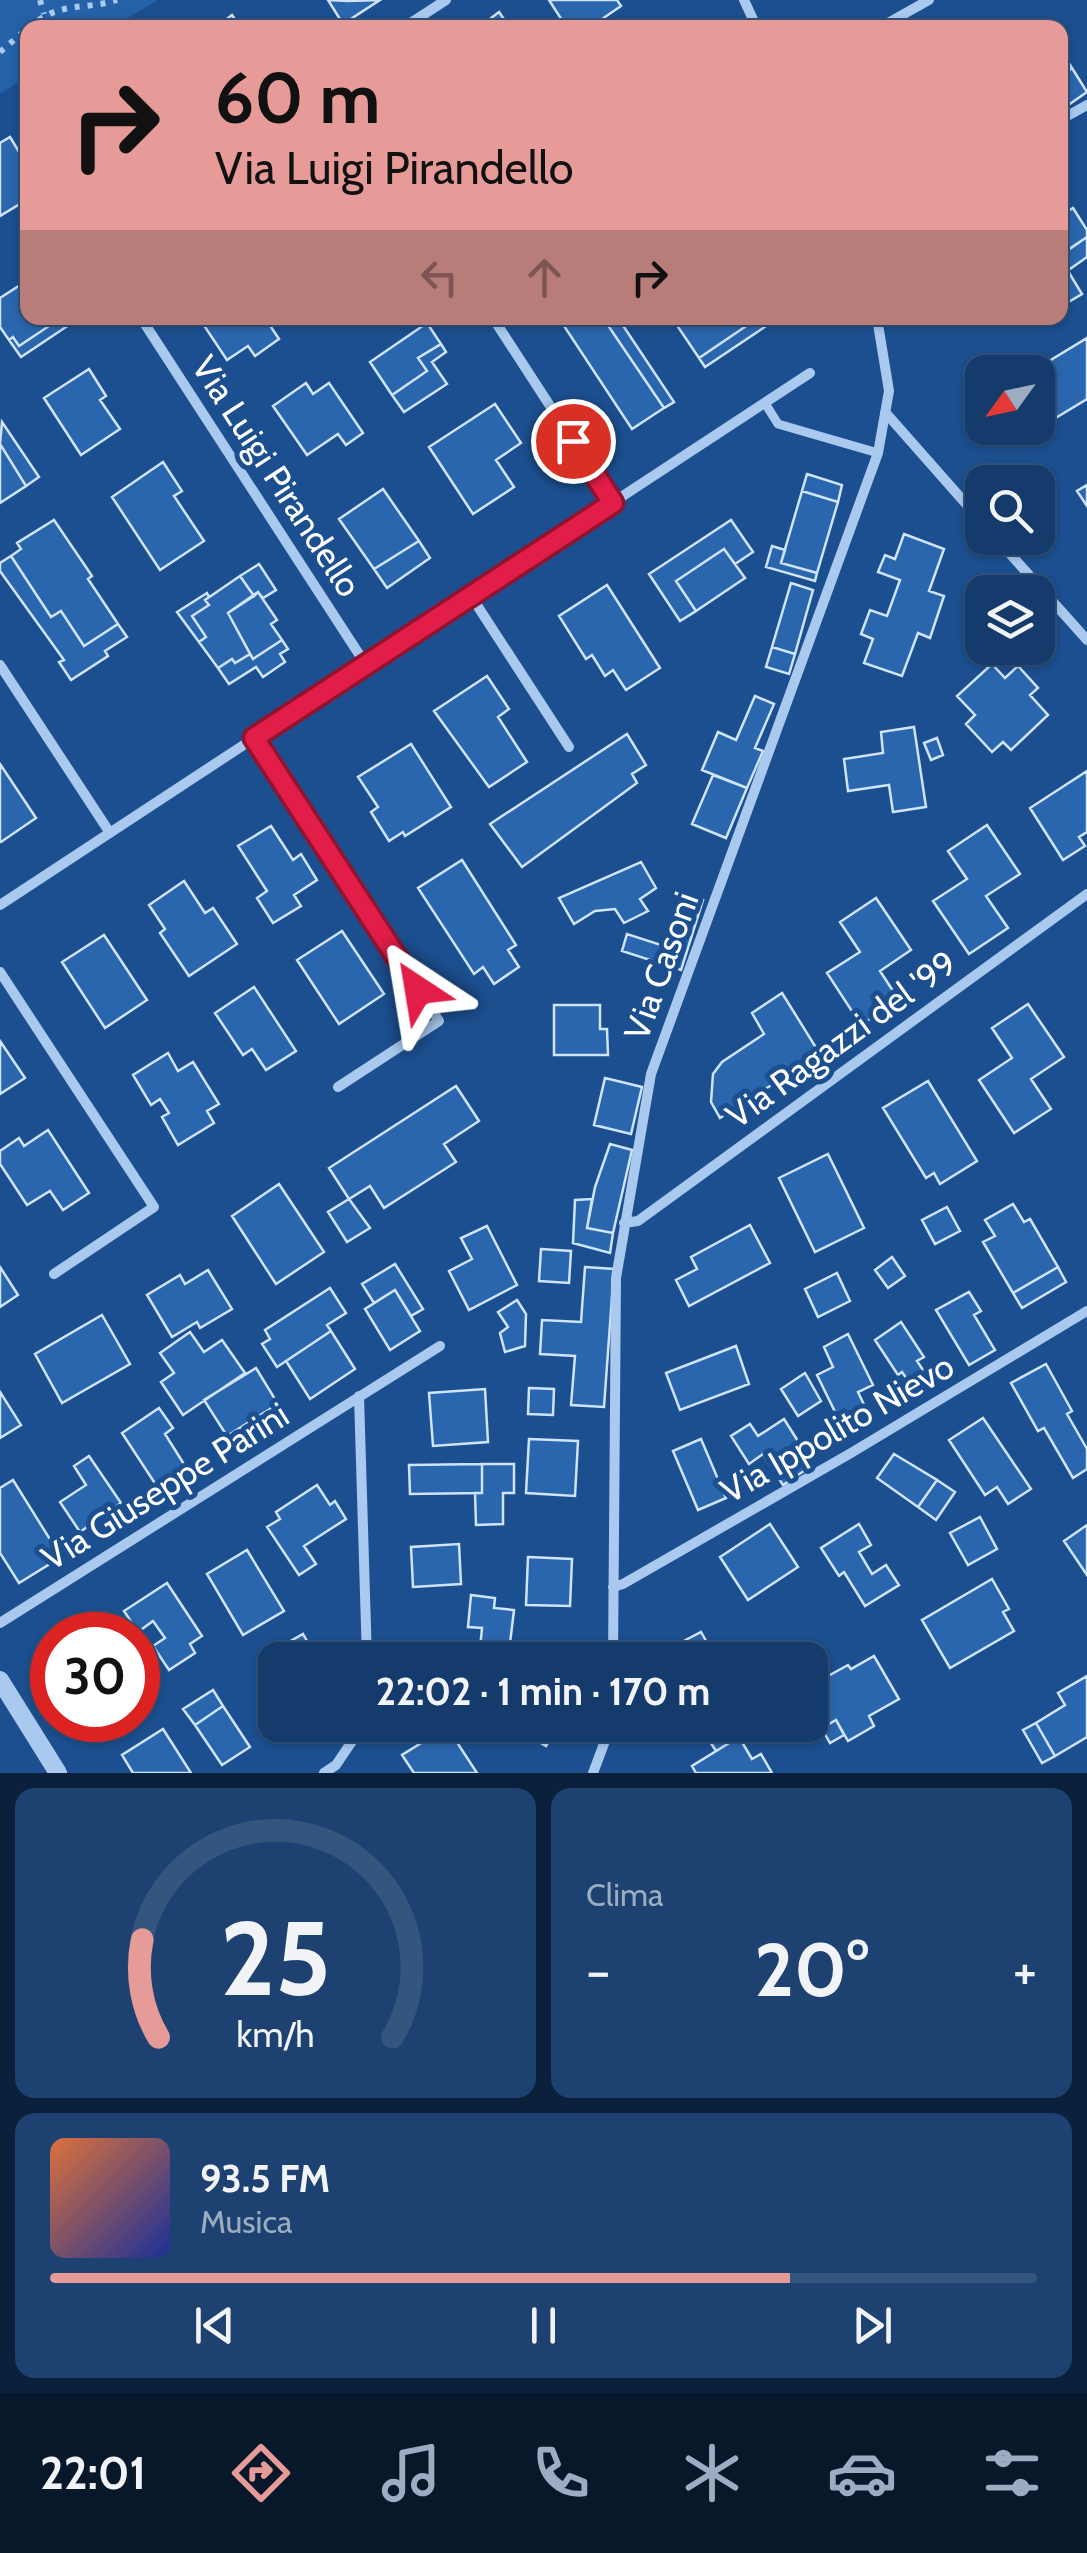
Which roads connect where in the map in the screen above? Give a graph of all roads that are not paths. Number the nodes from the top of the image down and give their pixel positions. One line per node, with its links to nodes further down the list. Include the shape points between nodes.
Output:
1 (446, 0): 3 (street)
2 (929, 0): 4 (street)
3 (415, 20)
4 (893, 20)
5 (146, 325): 18 (street, Via Luigi Pirandello)
6 (498, 325): 12 (street)
7 (878, 325): 10 (street, Via Casoni, via 889,391)
8 (810, 373): 9 (street)
9 (765, 403): 11 (street, via 778,424); 12 (street)
10 (885, 412): 11 (street, Via Casoni); 13 (street)
11 (878, 452): 26 (street, Via Casoni, via 651,1074)
12 (613, 503): 15 (street)
13 (965, 503)
14 (1011, 555): 16 (street)
15 (471, 596): 18 (street); 20 (street)
16 (1087, 640)
17 (0, 664): 21 (street)
18 (366, 665): 19 (street)
19 (254, 738): 21 (street); 25 (street, via 438,1021)
20 (569, 746)
21 (110, 833): 23 (street)
22 (1087, 894): 26 (street, Via Ragazzi del '99, via 638,1221)
23 (0, 905)
24 (0, 972): 27 (street, via 154,1207)
25 (338, 1087)
26 (624, 1223): 31 (street, Via Casoni, via 616,1278)
27 (54, 1274)
28 (1087, 1311): 31 (street, Via Ippolito Nievo)
29 (440, 1346): 30 (street, Via Giuseppe Parini)
30 (359, 1396): 32 (street, Via Giuseppe Parini); 33 (street)
31 (613, 1586): 34 (street, Via Casoni)
32 (0, 1623)
33 (366, 1642)
34 (613, 1642)
35 (0, 1680): 38 (street)
36 (352, 1742): 39 (street)
37 (605, 1742): 40 (street)
38 (58, 1773)
39 (324, 1773)
40 (593, 1773)

